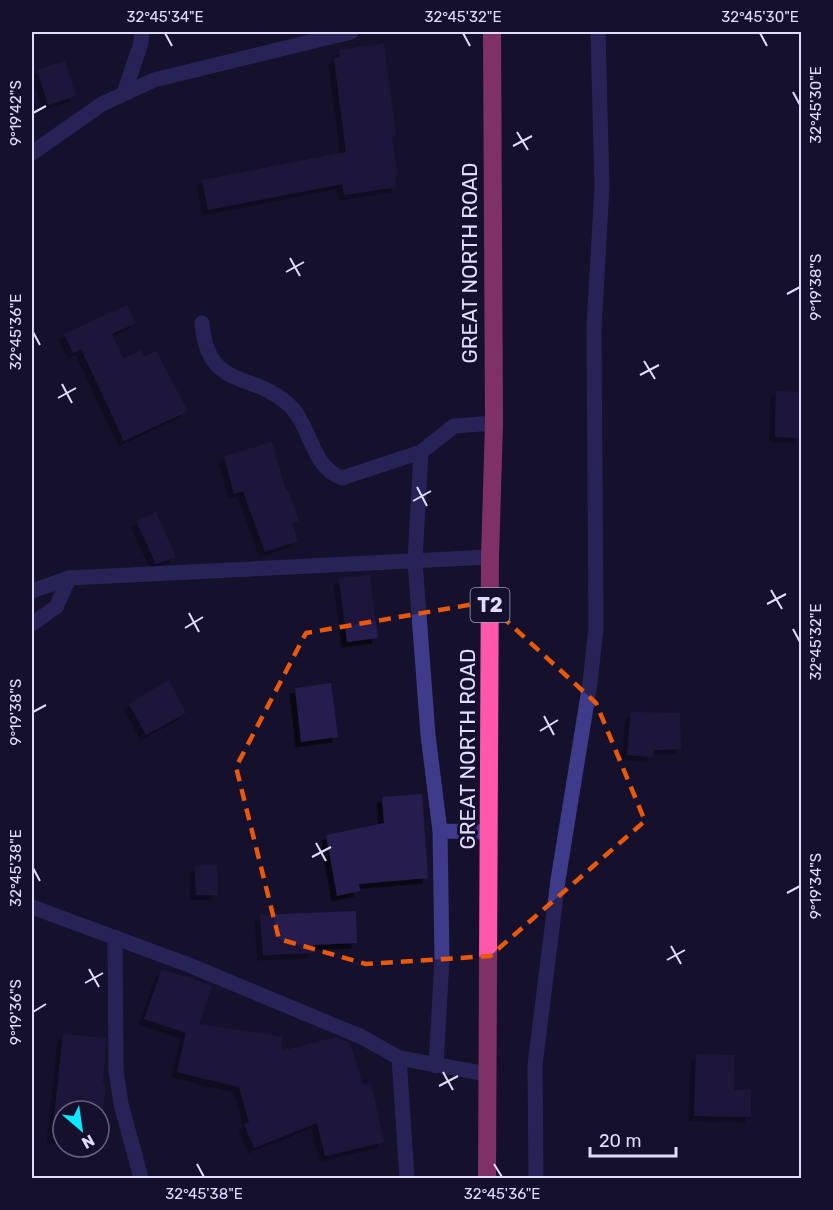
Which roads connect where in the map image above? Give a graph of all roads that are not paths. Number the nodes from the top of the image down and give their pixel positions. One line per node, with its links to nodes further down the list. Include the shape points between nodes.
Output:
1 (142, 32): 5 (street)
2 (351, 32): 5 (street, via 154,80)
3 (492, 32): 8 (highway, GREAT NORTH ROAD / T2)
4 (598, 32): 25 (street, via 602,187 594,328 596,627 535,1065)
5 (124, 93): 6 (street)
6 (32, 153)
7 (202, 323): 9 (street, via 203,338 216,365 224,373 282,398 292,407 332,475 342,478)
8 (494, 423): 9 (street, via 454,426); 10 (highway, GREAT NORTH ROAD / T2)
9 (421, 452): 11 (street)
10 (490, 557): 11 (street); 16 (highway, GREAT NORTH ROAD / T2)
11 (415, 561): 12 (street); 15 (street, via 428,735)
12 (69, 578): 13 (street); 14 (street, via 56,607)
13 (32, 591)
14 (32, 624)
15 (440, 831): 16 (street); 20 (street, via 442,959)
16 (489, 832): 21 (highway, GREAT NORTH ROAD / T2)
17 (32, 906): 18 (street)
18 (115, 937): 19 (street, via 362,1037); 22 (street, via 116,1071)
19 (399, 1058): 20 (street); 23 (street)
20 (436, 1066): 21 (street)
21 (487, 1074): 24 (highway, GREAT NORTH ROAD / T2)
22 (141, 1179)
23 (407, 1179)
24 (487, 1179)
25 (536, 1179)

